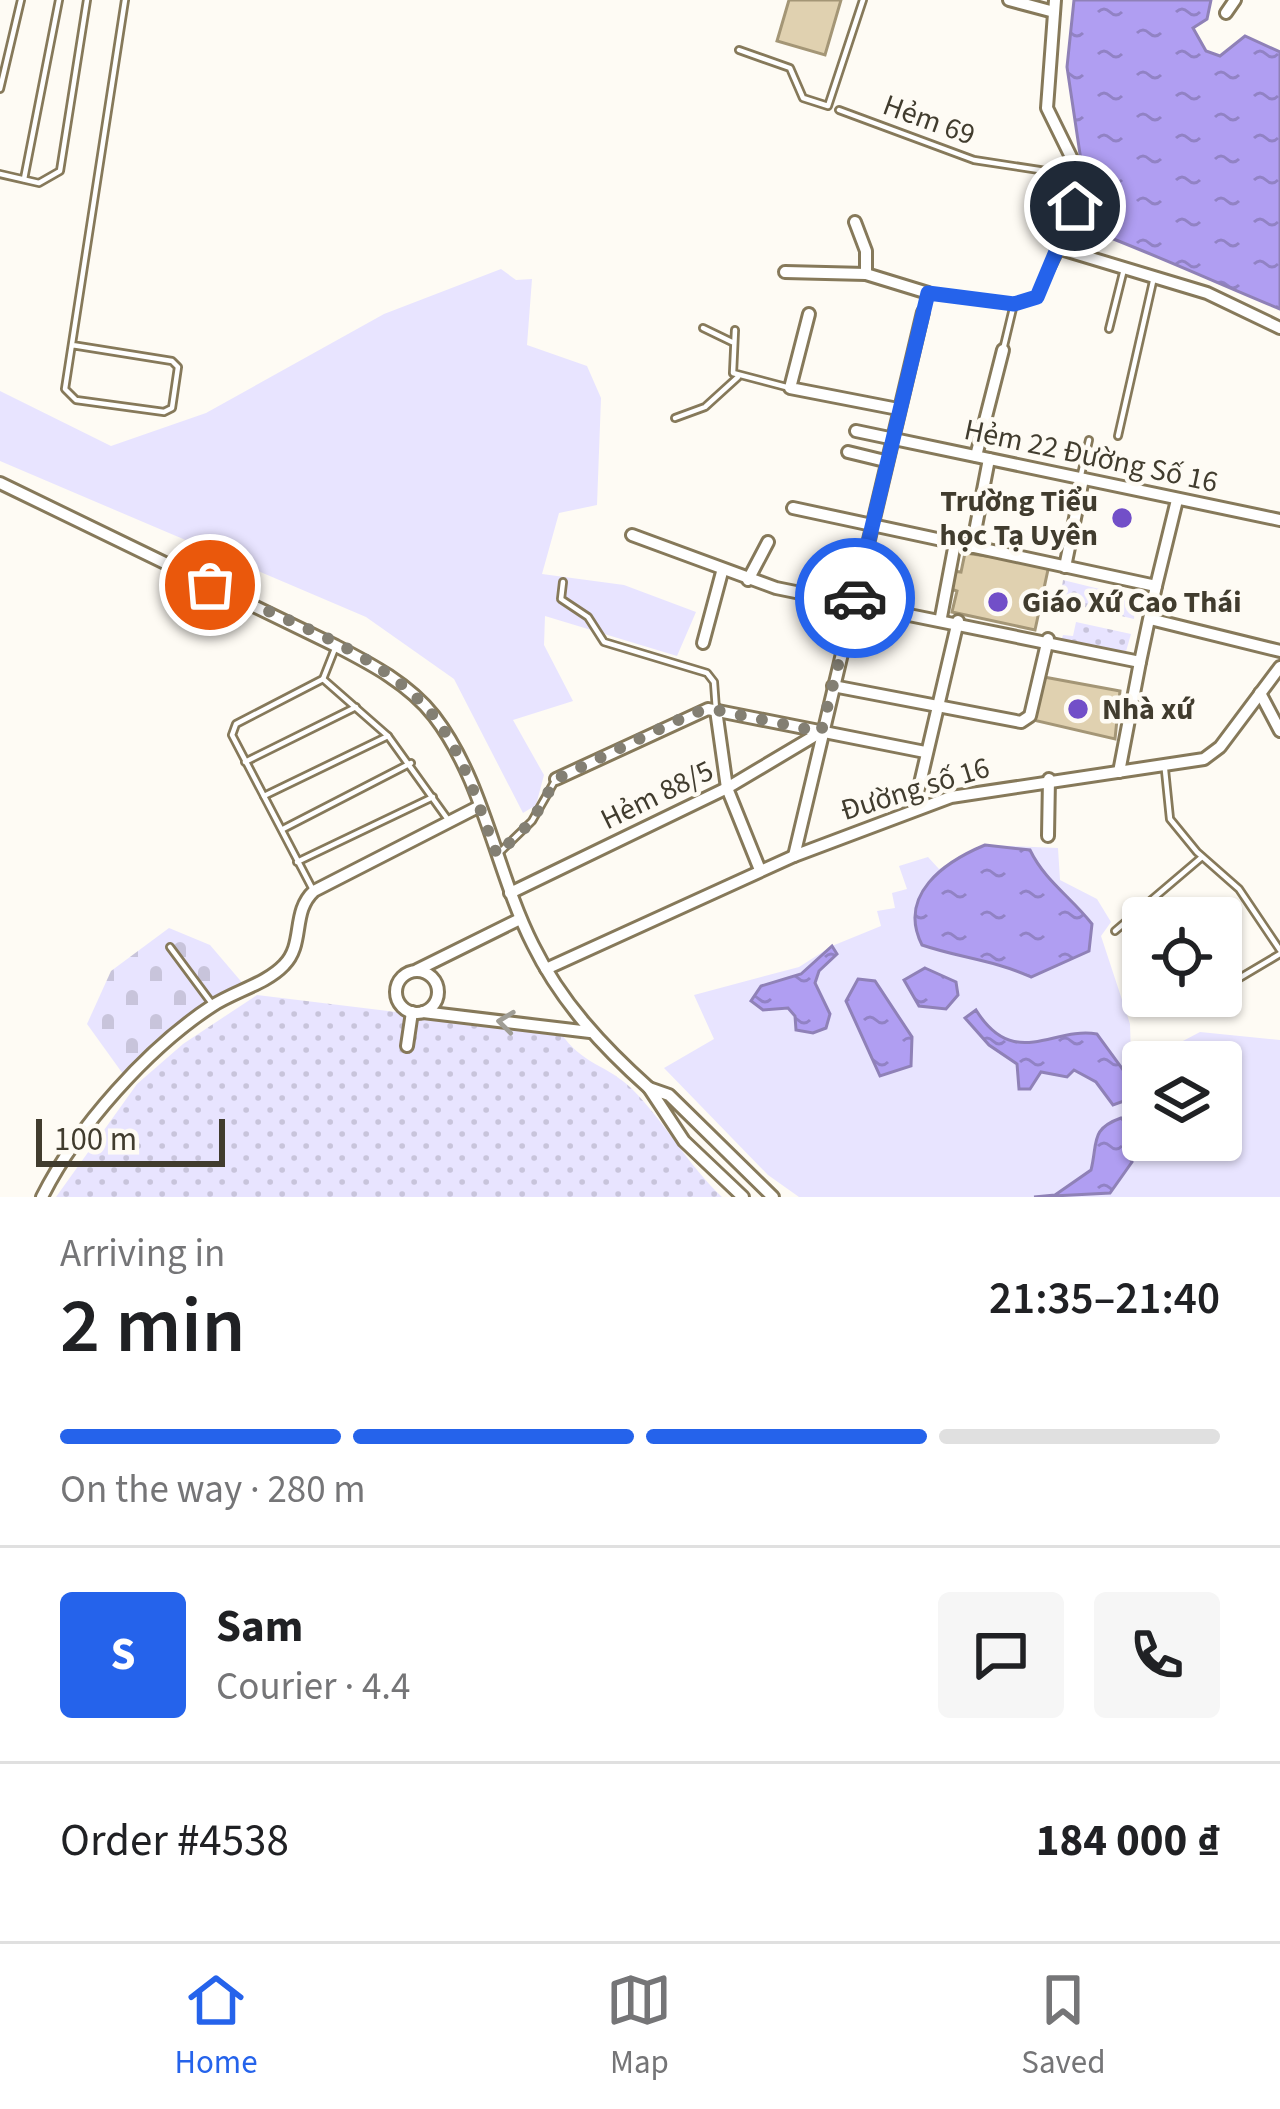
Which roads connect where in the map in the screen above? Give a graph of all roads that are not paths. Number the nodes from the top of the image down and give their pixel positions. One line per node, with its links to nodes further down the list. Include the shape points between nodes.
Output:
1 (21, 0): 11 (lane)
2 (58, 0): 15 (lane)
3 (87, 0): 15 (lane, via 60,171 39,183)
4 (125, 0): 31 (lane)
5 (863, 0): 10 (lane, via 827,105 809,100 790,68)
6 (1009, 0): 8 (street)
7 (1235, 0): 9 (street)
8 (1055, 6): 14 (street, via 1047,107)
9 (1226, 13)
10 (740, 50)
11 (0, 89)
12 (839, 110): 14 (lane, Hẻm 69, via 974,160)
13 (0, 174): 15 (lane)
14 (1077, 176): 17 (street)
15 (24, 179)
16 (855, 222): 20 (street)
17 (1061, 249): 18 (street); 23 (lane, via 1041,294)
18 (1124, 269): 21 (street); 27 (lane)
19 (785, 272): 20 (street)
20 (866, 274): 22 (street)
21 (1154, 278): 28 (street, via 1207,292); 38 (lane)
22 (928, 293): 23 (lane); 24 (lane)
23 (1014, 304): 32 (lane)
24 (923, 312): 35 (street)
25 (809, 314): 34 (street)
26 (703, 328): 30 (lane)
27 (1109, 328)
28 (1280, 328)
29 (735, 330): 30 (lane)
30 (732, 342): 33 (lane)
31 (72, 345): 31 (lane, via 70,398 172,408 172,361)
32 (1003, 350): 42 (street)
33 (738, 377): 34 (lane); 36 (lane, via 705,406)
34 (790, 388): 35 (street)
35 (898, 409): 39 (street)
36 (675, 418)
37 (856, 431): 39 (street, Hẻm 22 Đường Số 16)
38 (1118, 436)
39 (892, 437): 42 (street, Hẻm 22 Đường Số 16); 43 (street)
40 (1089, 440): 44 (lane)
41 (848, 452): 43 (street)
42 (983, 457): 44 (street, Hẻm 22 Đường Số 16); 53 (street)
43 (885, 461): 49 (street)
44 (1081, 479): 46 (street, Hẻm 22 Đường Số 16); 54 (street)
45 (0, 484): 65 (street)
46 (1177, 500): 48 (street, Hẻm 22 Đường Số 16); 58 (street)
47 (793, 508): 49 (street)
48 (1280, 520)
49 (871, 527): 52 (street); 59 (street)
50 (632, 535): 55 (street)
51 (768, 542): 56 (street)
52 (955, 543): 53 (street); 60 (street)
53 (972, 547): 54 (street)
54 (1066, 567): 58 (street)
55 (722, 572): 56 (street); 64 (street)
56 (748, 580): 59 (street)
57 (563, 582): 74 (lane, via 561,599 589,616 604,642 712,677)
58 (1156, 586): 61 (street)
59 (854, 602): 60 (street); 70 (street)
60 (941, 617): 62 (street)
61 (1150, 620): 66 (street); 67 (street)
62 (958, 621): 63 (street); 73 (street)
63 (1048, 639): 67 (street); 73 (street, via 1027,719)
64 (703, 643)
65 (336, 646): 69 (lane); 88 (street, via 382,670 433,715)
66 (1280, 651)
67 (1140, 662): 82 (street)
68 (1280, 667): 71 (street, Đường số 16)
69 (323, 679): 72 (lane); 79 (lane, via 236,724 232,735)
70 (833, 686): 73 (street); 76 (street)
71 (1260, 693): 75 (street); 81 (street, Đường số 16, via 1211,754)
72 (356, 707): 77 (lane); 79 (lane)
73 (936, 707): 78 (street)
74 (716, 710): 76 (street); 83 (street, via 695,712); 85 (street)
75 (1280, 731)
76 (821, 732): 78 (street); 85 (street, Hẻm 88/5); 94 (street)
77 (388, 736): 80 (lane); 86 (lane)
78 (925, 752): 89 (street)
79 (244, 762): 86 (lane)
80 (411, 763): 87 (lane); 91 (lane)
81 (1164, 768): 82 (street, Đường số 16); 95 (lane, via 1170,819)
82 (1119, 772): 84 (street, Đường số 16)
83 (556, 779): 93 (lane, via 532,821)
84 (1049, 779): 89 (street, Đường số 16); 92 (street)
85 (728, 788): 97 (street); 99 (street, Hẻm 88/5)
86 (262, 796): 91 (lane)
87 (433, 797): 90 (lane); 96 (lane)
88 (478, 807): 90 (street); 93 (street)
89 (914, 808): 94 (street, Đường số 16)
90 (449, 821): 98 (street)
91 (280, 830): 96 (lane)
92 (1048, 836)
93 (497, 855): 99 (street)
94 (794, 856): 97 (street, Đường số 16)
95 (1202, 857): 101 (lane); 103 (lane, via 1239,889)
96 (296, 862): 98 (lane)
97 (760, 871): 104 (street, Đường số 16)
98 (314, 891): 107 (street, via 299,910 291,957 280,970)
99 (510, 893): 100 (street)
100 (520, 919): 104 (street); 105 (street)
101 (1115, 931)
102 (170, 947): 107 (lane)
103 (1280, 952): 106 (lane)
104 (546, 969): 109 (street)
105 (414, 972): 108 (street, via 396,988 398,1000); 108 (street, via 427,974 437,998)
106 (1242, 976)
107 (213, 1005): 112 (street, via 125,1080)
108 (417, 1012): 109 (street, one-way to 108); 110 (street)
109 (590, 1032): 111 (street)
110 (407, 1046)
111 (649, 1088): 113 (street, via 684,1141); 114 (street, via 669,1096)
112 (42, 1197)
113 (743, 1197)
114 (773, 1197)

